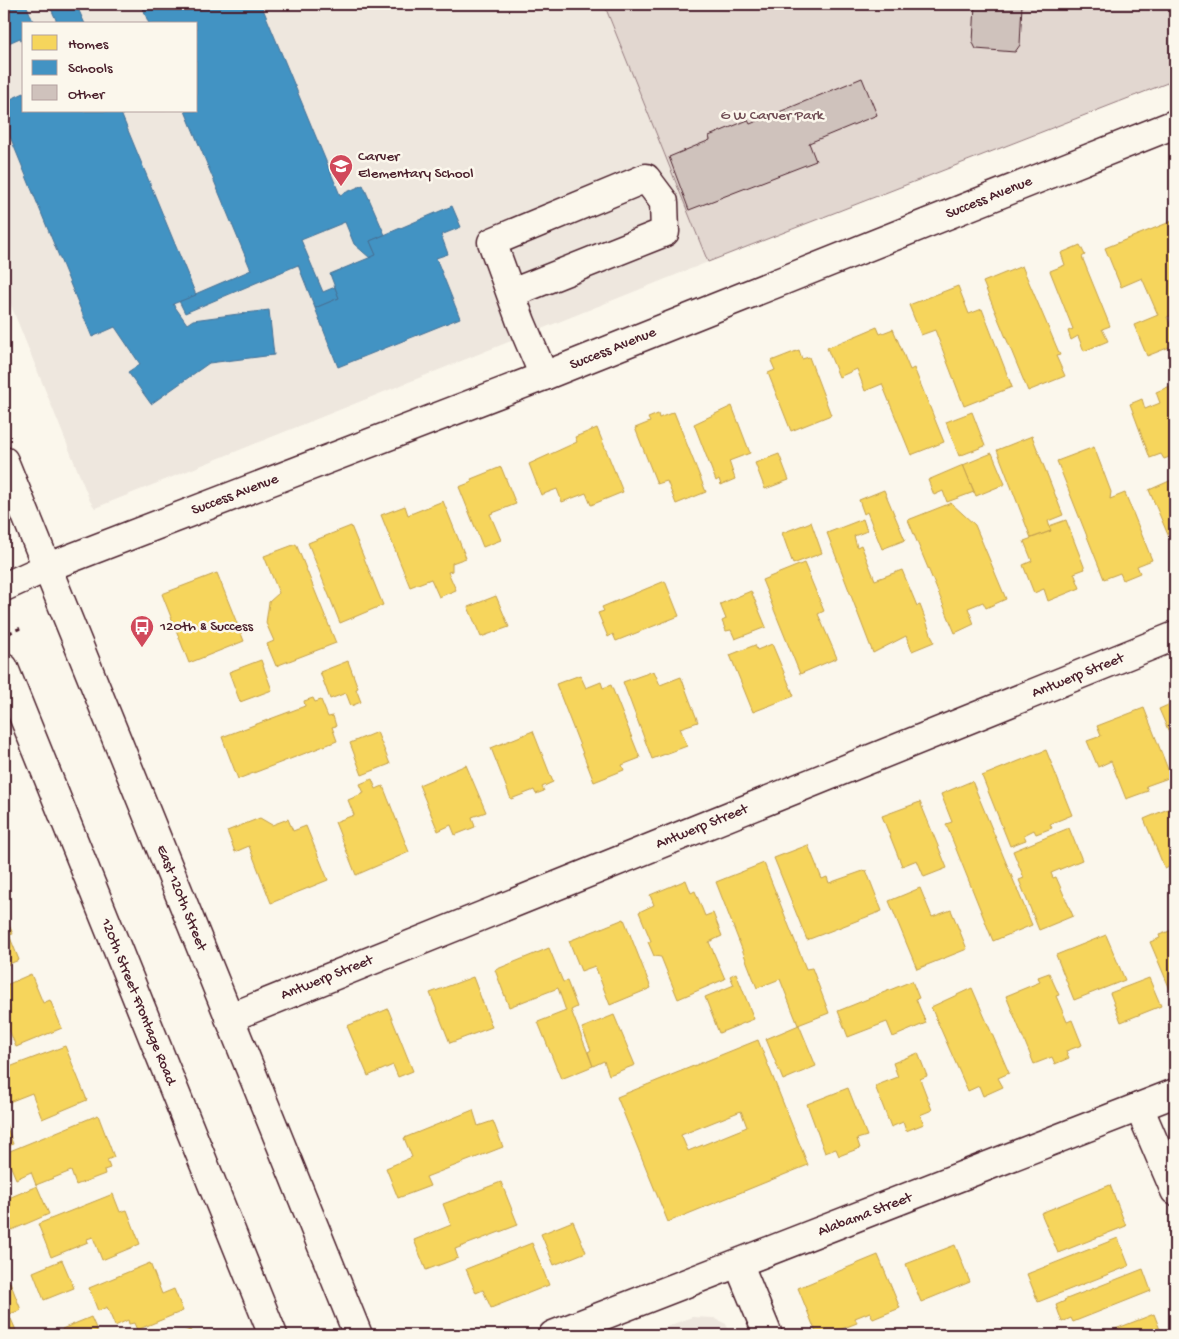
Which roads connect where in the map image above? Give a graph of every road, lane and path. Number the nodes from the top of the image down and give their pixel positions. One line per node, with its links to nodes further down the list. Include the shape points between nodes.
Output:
1 (1175, 124): 3 (street, Success Avenue)
2 (512, 293): 2 (street, via 492,242 646,178 664,202 665,232); 3 (street)
3 (544, 376): 5 (street, Success Avenue)
4 (4, 461): 5 (street, East 120th Street)
5 (48, 567): 6 (street, Success Avenue); 11 (street, East 120th Street)
6 (4, 587)
7 (21, 628): 8 (path)
8 (9, 633)
9 (1175, 636): 11 (street, Antwerp Street)
10 (4, 668): 16 (street, 120th Street Frontage Road)
11 (229, 1018): 17 (street, East 120th Street)
12 (1175, 1093): 13 (street, Alabama Street)
13 (1139, 1107): 14 (street); 15 (street, Alabama Street)
14 (1175, 1191)
15 (738, 1265): 18 (street, Alabama Street); 19 (street)
16 (272, 1335)
17 (358, 1335)
18 (554, 1335)
19 (768, 1335)

